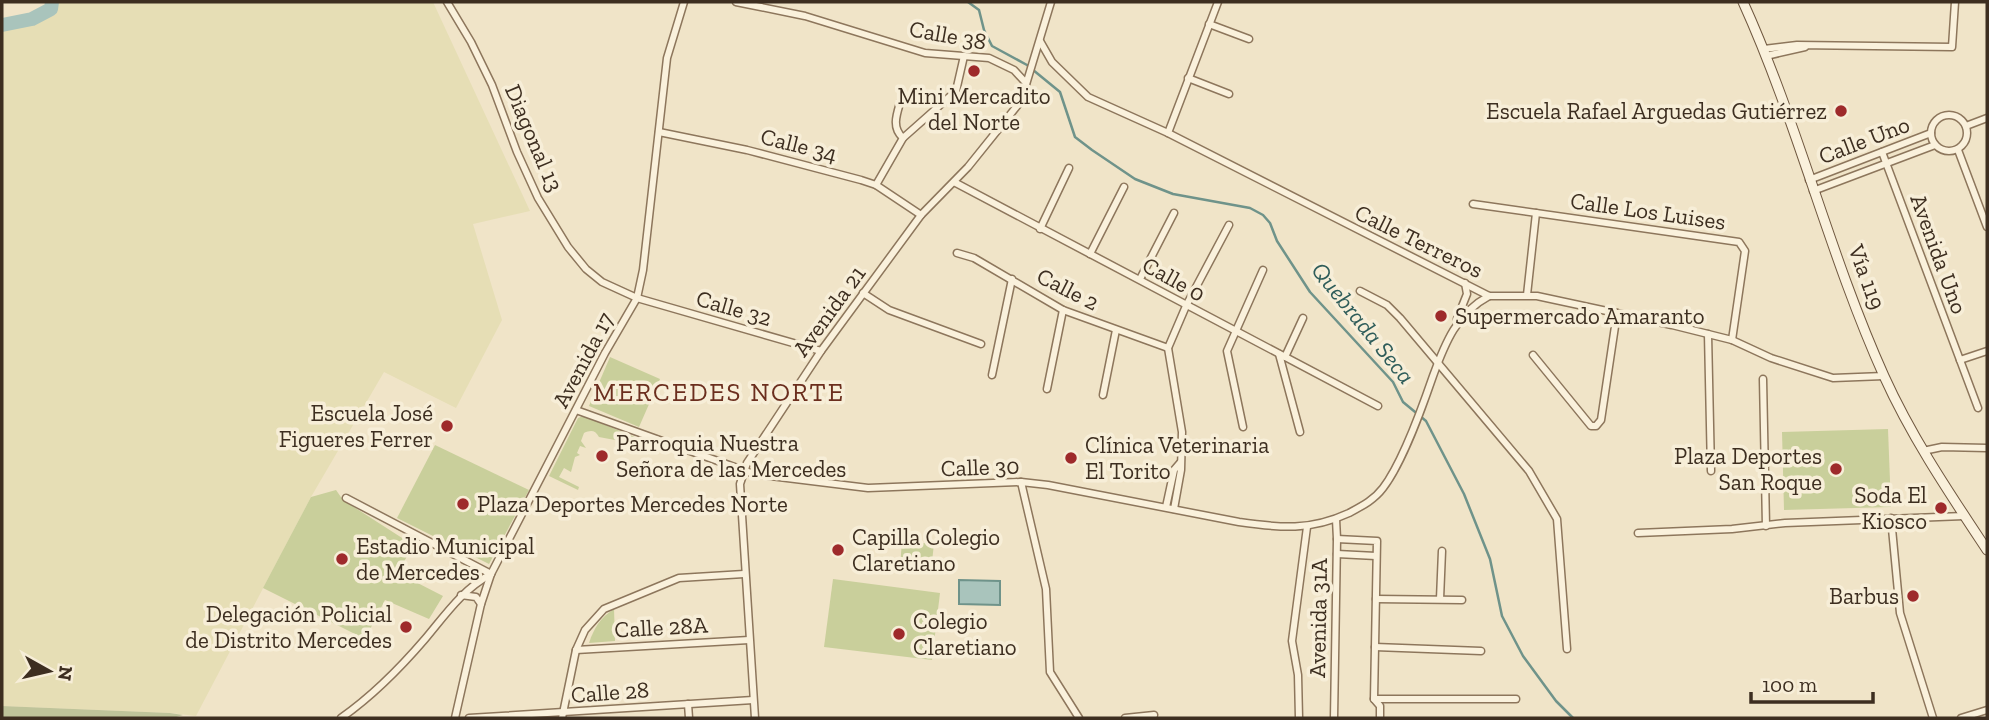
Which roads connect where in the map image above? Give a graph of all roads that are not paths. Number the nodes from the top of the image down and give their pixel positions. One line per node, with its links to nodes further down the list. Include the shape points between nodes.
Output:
1 (447, 2): 52 (street, Diagonal 13, via 492,85 538,198 568,247 602,282)
2 (684, 2): 21 (street, Avenida 17, via 667,58)
3 (736, 2): 12 (street, Calle 38, via 806,16 925,53)
4 (1051, 2): 10 (street, Avenida 21)
5 (1218, 2): 8 (street)
6 (1743, 2): 11 (main road, Vía 119)
7 (1955, 2): 11 (street, via 1952,47 1807,46)
8 (1209, 24): 9 (street); 15 (street)
9 (1249, 39)
10 (1040, 41): 13 (street, Avenida 21); 14 (street, Calle Terreros)
11 (1765, 53): 30 (main road, Vía 119)
12 (964, 56): 16 (street, Calle 38, via 989,58); 24 (street, via 956,91)
13 (1033, 62): 14 (street); 16 (street, Avenida 21)
14 (1052, 62): 22 (street, Calle Terreros, via 1088,97)
15 (1188, 78): 17 (street); 22 (street)
16 (1027, 79): 31 (street, Avenida 21, via 1021,102)
17 (1229, 94)
18 (900, 103): 24 (street, via 895,124)
19 (1987, 118): 20 (street)
20 (1966, 126): 23 (street, via 1948,115 1934,123); 26 (street, via 1965,142)
21 (659, 132): 32 (street, Calle 34, via 799,162); 52 (street, Avenida 17)
22 (1168, 133): 47 (street, Calle Terreros)
23 (1931, 133): 25 (street); 27 (street, Calle Uno)
24 (903, 138): 32 (street)
25 (1935, 145): 26 (street, via 1946,151); 28 (street, Calle Uno)
26 (1958, 149): 40 (street)
27 (1882, 152): 28 (street, Avenida Uno); 30 (street, Calle Uno)
28 (1886, 163): 34 (street, Calle Uno); 68 (street, Avenida Uno)
29 (1069, 169): 41 (street)
30 (1809, 180): 34 (main road, Vía 119)
31 (954, 182): 38 (street, Avenida 21); 41 (street, Calle 0)
32 (876, 186): 38 (street, Calle 34)
33 (1124, 187): 43 (street)
34 (1813, 191): 71 (main road, Vía 119)
35 (1473, 204): 37 (street, Calle Los Luises)
36 (1174, 213): 46 (street)
37 (1536, 213): 50 (street, Calle Los Luises); 61 (street, Calle Los Luises, via 1739,242 1745,251)
38 (921, 215): 49 (street, Avenida 21)
39 (1229, 225): 53 (street)
40 (1987, 227)
41 (1041, 229): 43 (street, Calle 0)
42 (957, 253): 45 (street, Calle 2)
43 (1090, 254): 46 (street, Calle 0)
44 (1263, 271): 59 (street)
45 (1012, 279): 54 (street, Calle 2); 70 (street)
46 (1140, 279): 53 (street, Calle 0)
47 (1464, 282): 51 (street, Calle Terreros); 57 (street, via 1467,294)
48 (1360, 291): 69 (street, via 1387,305)
49 (863, 293): 62 (street, via 889,310); 64 (street, Avenida 21)
50 (1527, 295): 51 (street, Calle Terreros); 55 (street, Calle Terreros)
51 (1489, 296): 57 (street)
52 (637, 298): 64 (street, Calle 32); 77 (street, Avenida 17)
53 (1186, 306): 59 (street, Calle 0); 63 (street)
54 (1063, 310): 58 (street, Calle 2); 73 (street)
55 (1617, 313): 60 (street, Calle Terreros); 67 (street, via 1601,420 1596,426 1591,426)
56 (1303, 318): 66 (street)
57 (1454, 327): 69 (street)
58 (1115, 330): 63 (street, Calle 2); 74 (street)
59 (1235, 331): 66 (street, Calle 0); 78 (street, via 1227,351)
60 (1708, 334): 61 (street, Calle Terreros); 83 (street)
61 (1732, 340): 71 (street, Calle Terreros, via 1833,379)
62 (981, 344)
63 (1168, 348): 82 (street, via 1182,432)
64 (821, 351): 84 (street, Avenida 21)
65 (1987, 351): 68 (street)
66 (1282, 355): 75 (street, Calle 0); 79 (street)
67 (1534, 355)
68 (1960, 360): 76 (street, Avenida Uno)
69 (1438, 363): 91 (street, Calle 30, via 1422,410 1382,489 1363,506); 109 (street, via 1529,471 1557,519)
70 (992, 375)
71 (1884, 376): 81 (main road, Vía 119)
72 (1763, 379): 92 (street)
73 (1047, 388)
74 (1103, 395)
75 (1378, 406)
76 (1978, 408)
77 (576, 410): 84 (street, Calle 30); 100 (street, Avenida 17)
78 (1243, 427)
79 (1300, 432)
80 (1987, 448): 81 (street)
81 (1923, 451): 89 (main road, Vía 119)
82 (1180, 463): 87 (street, via 1174,470); 88 (street)
83 (1711, 471)
84 (743, 472): 85 (street, Calle 30, via 868,488); 101 (street, Avenida 21)
85 (1021, 482): 87 (street, Calle 30); 124 (street, via 1046,589 1050,672)
86 (346, 498): 100 (street)
87 (1166, 507): 88 (street, Calle 30)
88 (1174, 509): 93 (street, Calle 30, via 1267,526)
89 (1964, 516): 90 (street); 96 (main road, Vía 119)
90 (1891, 518): 92 (street); 129 (street, via 1900,612)
91 (1336, 519): 93 (street, Calle 30); 95 (street, Avenida 31A)
92 (1766, 526): 94 (street)
93 (1307, 527): 126 (street, via 1292,641)
94 (1638, 533)
95 (1338, 539): 98 (street, Avenida 31A); 99 (street, via 1377,541)
96 (1987, 550)
97 (1441, 551): 104 (street)
98 (1337, 554): 99 (street); 127 (street, Avenida 31A)
99 (1376, 556): 103 (street)
100 (491, 574): 102 (street); 106 (street, Avenida 17)
101 (744, 574): 107 (street, Avenida 21); 110 (street, via 679,578 613,604 596,616)
102 (461, 595): 106 (street, via 476,597); 119 (street, via 424,640)
103 (1376, 599): 104 (street); 108 (street)
104 (1440, 599): 105 (street)
105 (1462, 600)
106 (481, 604): 120 (street, Avenida 17)
107 (749, 640): 110 (street, Calle 28A); 114 (street, Avenida 21)
108 (1375, 647): 111 (street); 112 (street)
109 (1567, 649)
110 (576, 650): 118 (street)
111 (1481, 651)
112 (1374, 699): 113 (street); 128 (street, via 1380,706)
113 (1516, 699)
114 (754, 700): 115 (street, Calle 28); 123 (street, Avenida 21)
115 (688, 704): 118 (street, Calle 28); 122 (street)
116 (1987, 710): 130 (street)
117 (1154, 715): 125 (street)
118 (561, 716): 121 (street, Calle 28)
119 (341, 718)
120 (456, 718)
121 (469, 718)
122 (689, 718)
123 (755, 718)
124 (1079, 718)
125 (1125, 718)
126 (1299, 718)
127 (1334, 718)
128 (1380, 718)
129 (1933, 718)
130 (1961, 718)

